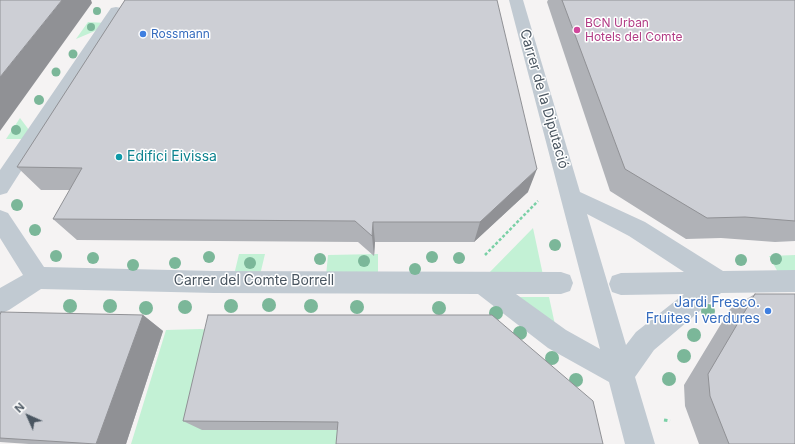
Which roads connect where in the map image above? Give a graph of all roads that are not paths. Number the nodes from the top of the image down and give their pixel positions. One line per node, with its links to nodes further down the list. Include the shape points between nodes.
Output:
1 (516, 0): 4 (street, Carrer de la Diputació)
2 (116, 11): 3 (street)
3 (0, 187)
4 (572, 198): 8 (street, via 637,229); 13 (street, Carrer de la Diputació)
5 (0, 219): 6 (street)
6 (38, 278): 7 (street, Carrer del Comte Borrell, via 214,282); 12 (street)
7 (475, 281): 10 (street, Carrer del Comte Borrell); 13 (street, via 557,339)
8 (718, 281): 9 (street); 11 (street); 13 (street, via 645,341)
9 (795, 281)
10 (562, 283)
11 (621, 284)
12 (0, 302)
13 (621, 374): 14 (street, Carrer de la Diputació)
14 (640, 444)

